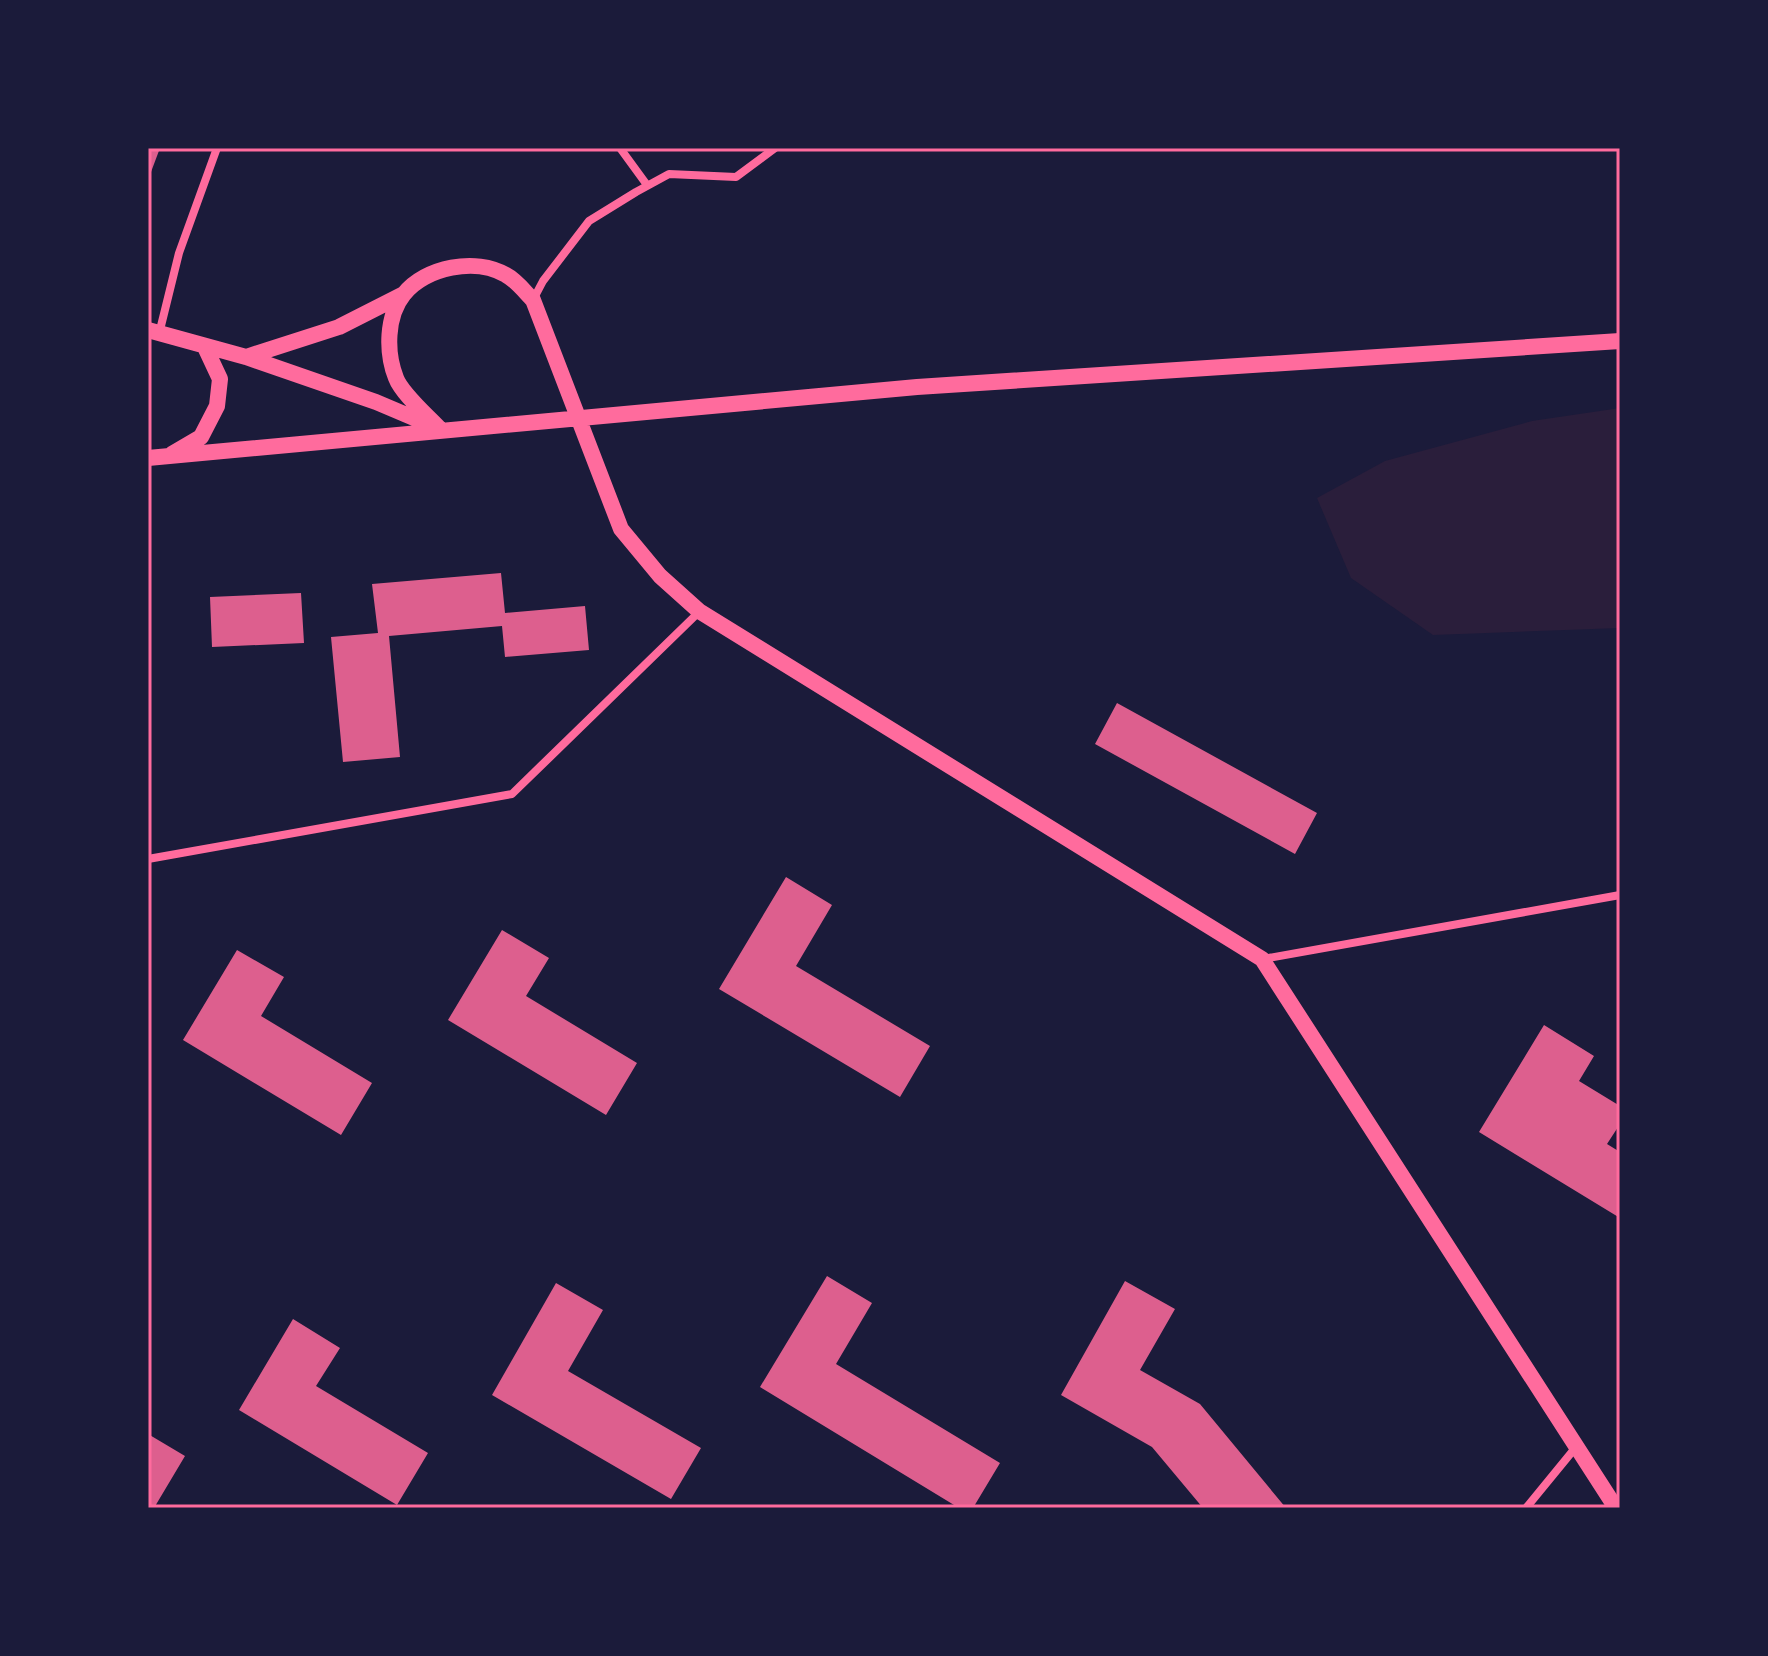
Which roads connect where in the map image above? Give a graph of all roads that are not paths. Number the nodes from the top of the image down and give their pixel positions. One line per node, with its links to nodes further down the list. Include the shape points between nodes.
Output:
1 (217, 148): 7 (street)
2 (620, 148): 4 (street)
3 (775, 148): 4 (street, via 736,177 669,174)
4 (647, 185): 6 (street, via 589,221)
5 (404, 294): 6 (main road, via 431,273 468,264 505,274); 10 (main road, via 339,327); 11 (main road, via 391,320 389,356 397,382)
6 (533, 300): 14 (main road, via 621,529 660,576)
7 (153, 332): 9 (main road)
8 (1620, 341): 11 (main road, via 917,387)
9 (205, 347): 10 (main road); 12 (main road, via 220,379 217,406 201,437)
10 (246, 357): 11 (main road)
11 (440, 429): 12 (main road)
12 (167, 457): 13 (main road)
13 (148, 458)
14 (699, 611): 15 (street, via 512,794); 17 (main road)
15 (148, 859)
16 (1620, 895): 17 (street)
17 (1262, 959): 18 (main road)
18 (1576, 1447): 19 (street); 20 (main road)
19 (1526, 1508)
20 (1616, 1508)

